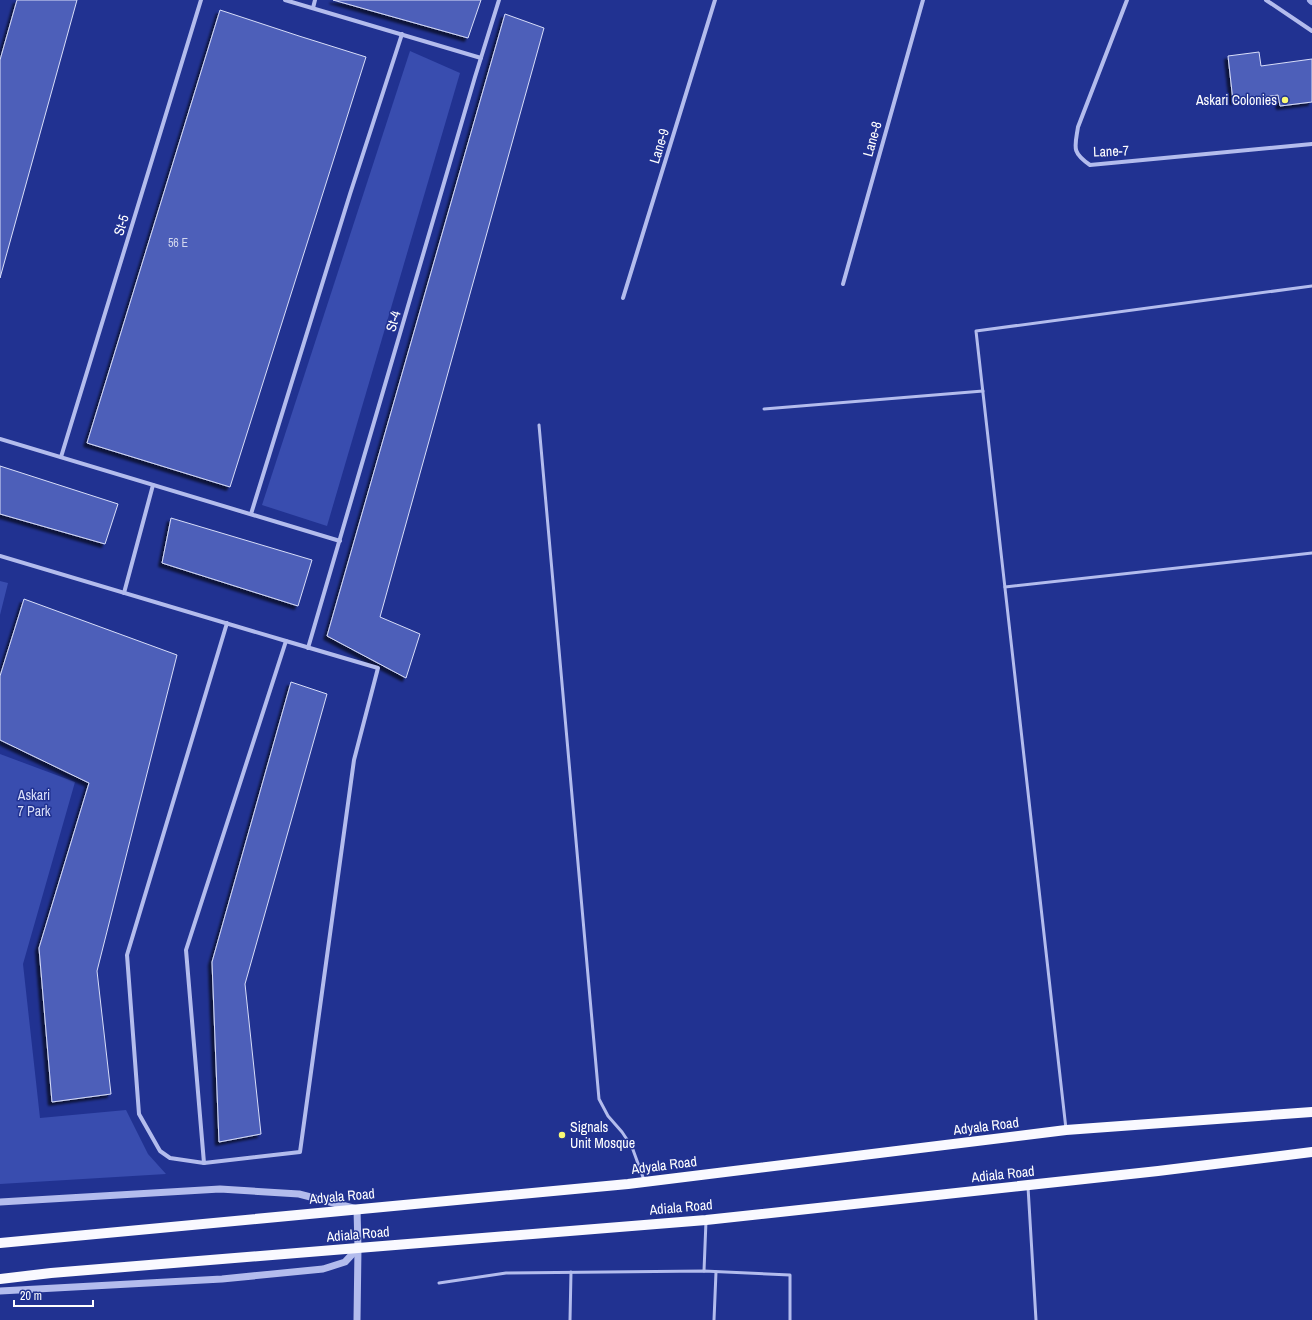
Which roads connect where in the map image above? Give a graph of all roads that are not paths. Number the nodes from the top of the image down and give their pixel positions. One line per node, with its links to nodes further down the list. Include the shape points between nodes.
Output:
1 (201, 0): 21 (street, St-5)
2 (285, 0): 9 (street)
3 (315, 0): 9 (street)
4 (499, 0): 12 (street, St-4)
5 (715, 0): 16 (street, Lane-9)
6 (923, 0): 14 (street, Lane-8)
7 (1127, 0): 13 (street, Lane-7, via 1078,127 1075,149 1080,158 1090,164)
8 (1266, 0): 10 (street)
9 (313, 8): 11 (street)
10 (1312, 31)
11 (402, 34): 12 (street); 23 (street)
12 (481, 58): 24 (street, St-4)
13 (1312, 144)
14 (843, 284)
15 (1312, 286): 17 (lane, via 976,331)
16 (623, 298)
17 (983, 391): 18 (lane); 27 (lane)
18 (764, 409)
19 (539, 425): 36 (lane, via 599,1099 608,1116 632,1147)
20 (0, 439): 21 (street)
21 (61, 457): 22 (street)
22 (153, 485): 23 (street); 28 (street)
23 (251, 514): 24 (street)
24 (340, 541): 31 (street, St-4)
25 (1312, 553): 27 (lane)
26 (0, 556): 28 (street)
27 (1005, 588): 33 (lane)
28 (124, 593): 29 (street)
29 (227, 623): 30 (street); 35 (street, via 126,955 139,1114 160,1151 170,1158)
30 (286, 641): 31 (street); 35 (street, via 186,950)
31 (308, 648): 35 (street, via 378,668 354,760 300,1152)
32 (1312, 1112): 33 (main road, Adyala Road)
33 (1066, 1130): 36 (main road, Adyala Road)
34 (1312, 1152): 37 (main road, Adiala Road)
35 (204, 1163)
36 (644, 1182): 39 (main road, Adyala Road)
37 (1028, 1185): 40 (main road, Adiala Road); 53 (lane)
38 (0, 1202): 39 (street, via 220,1190 299,1194)
39 (357, 1209): 41 (main road, Adyala Road); 42 (street)
40 (706, 1220): 42 (main road, Adiala Road); 43 (lane)
41 (0, 1243)
42 (358, 1248): 46 (main road, Adiala Road); 48 (street, via 345,1262 323,1269 222,1279); 49 (street)
43 (704, 1271): 44 (lane); 45 (lane)
44 (571, 1272): 47 (lane, via 506,1273); 50 (lane)
45 (716, 1272): 51 (lane); 52 (lane, via 790,1275)
46 (0, 1279)
47 (439, 1283)
48 (0, 1291)
49 (357, 1320)
50 (570, 1320)
51 (714, 1320)
52 (790, 1320)
53 (1036, 1320)

